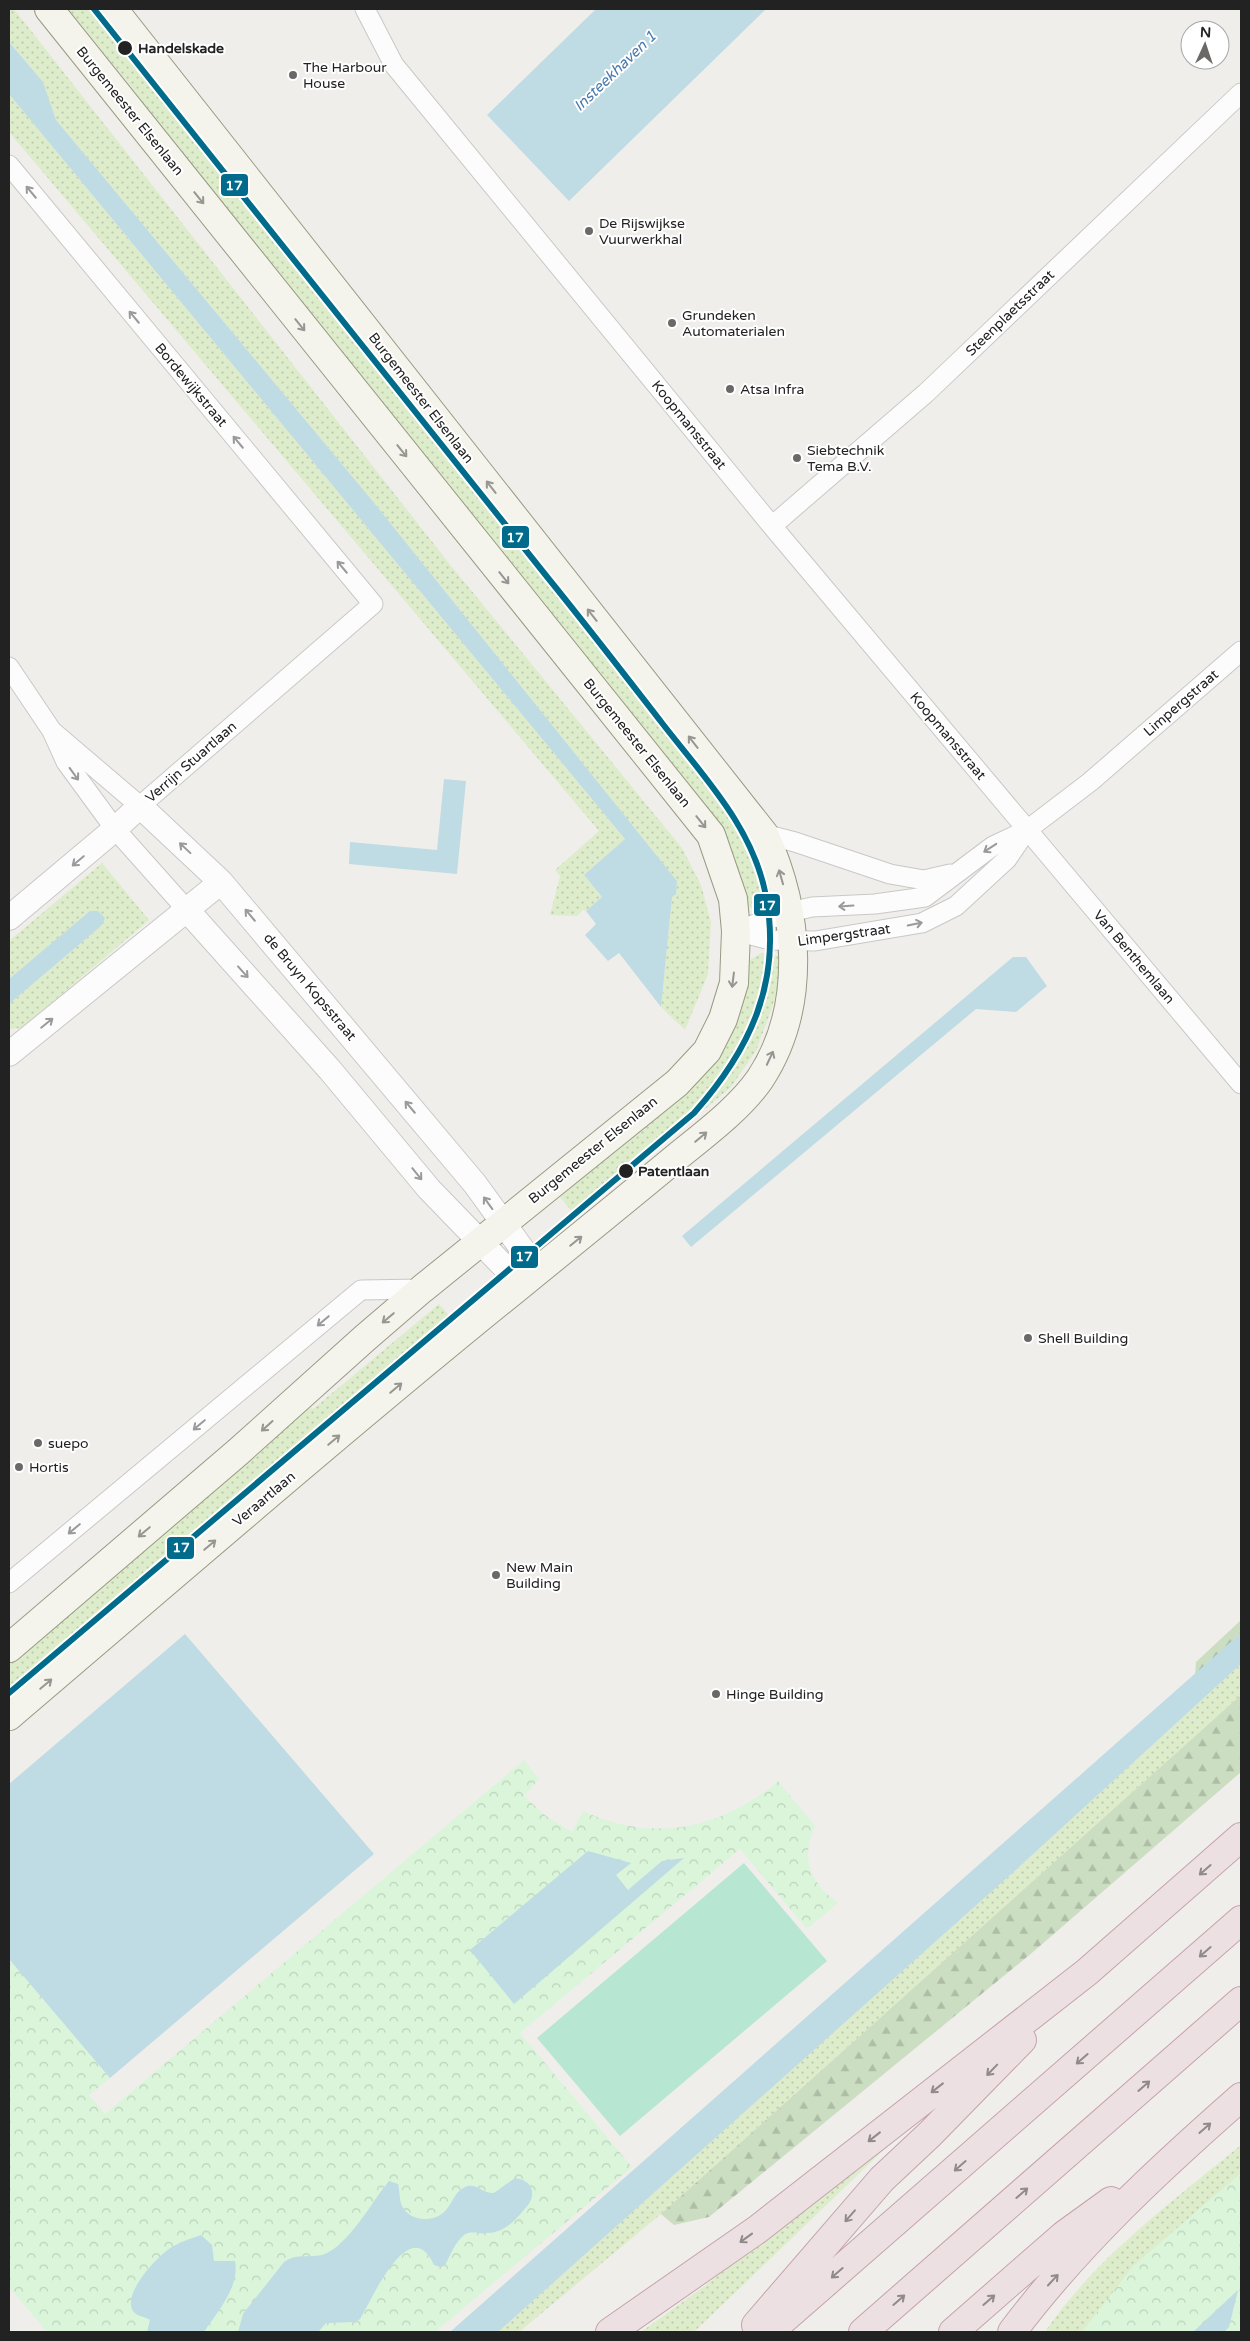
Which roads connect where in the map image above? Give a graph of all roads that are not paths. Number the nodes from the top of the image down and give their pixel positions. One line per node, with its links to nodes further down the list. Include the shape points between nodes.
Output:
1 (49, 9): 20 (main road, Burgemeester Elsenlaan, one-way to 20, via 711,835 733,899)
2 (113, 9): 14 (main road, Burgemeester Elsenlaan, one-way to 2)
3 (365, 9): 6 (street, Koopmansstraat, via 394,65)
4 (1241, 92): 6 (street, Steenplaetsstraat, via 926,393)
5 (9, 165): 7 (street, Bordewijkstraat, one-way to 5)
6 (772, 526): 13 (street, Koopmansstraat)
7 (373, 604): 11 (street, Verrijn Stuartlaan)
8 (1241, 650): 13 (street, Limpergstraat, via 1090,782)
9 (9, 667): 10 (street, de Bruyn Kopsstraat)
10 (52, 731): 11 (street, de Bruyn Kopsstraat); 12 (street, de Bruyn Kopsstraat, one-way to 12, via 66,762)
11 (140, 806): 12 (street, Verrijn Stuartlaan); 16 (street, de Bruyn Kopsstraat, one-way to 11)
12 (115, 829): 17 (street, de Bruyn Kopsstraat); 19 (street, Verrijn Stuartlaan, one-way to 19)
13 (1027, 830): 15 (street, Limpergstraat, one-way to 15, via 993,846); 21 (street, Limpergstraat, one-way to 13, via 922,923 956,906 1007,860); 23 (street, Van Benthemlaan)
14 (764, 834): 15 (street, Limpergstraat, via 890,874 924,880); 18 (main road, Burgemeester Elsenlaan, one-way to 14, via 776,861)
15 (956, 873): 18 (street, Limpergstraat, one-way to 18, via 925,897 875,904 812,907)
16 (221, 882): 17 (street); 24 (street, de Bruyn Kopsstraat, one-way to 16, via 470,1178)
17 (187, 910): 22 (street, one-way to 17); 25 (street, de Bruyn Kopsstraat, one-way to 25, via 330,1070 429,1190)
18 (790, 912): 20 (street, Limpergstraat); 21 (main road, Burgemeester Elsenlaan)
19 (9, 918)
20 (736, 931): 21 (street, Limpergstraat); 24 (main road, Burgemeester Elsenlaan, one-way to 24, via 734,983 723,1019 707,1051 677,1083)
21 (793, 942): 26 (main road, Burgemeester Elsenlaan, one-way to 21, via 714,1126 759,1080 787,1012)
22 (9, 1054)
23 (1241, 1084)
24 (503, 1223): 25 (main road, Burgemeester Elsenlaan); 26 (street, de Bruyn Kopsstraat)
25 (480, 1242): 26 (street, de Bruyn Kopsstraat); 27 (main road)
26 (529, 1278): 30 (main road, Veraartlaan, one-way to 26)
27 (422, 1289): 28 (street, one-way to 28, via 361,1290); 29 (main road, one-way to 29)
28 (9, 1584)
29 (9, 1648)
30 (9, 1716)
31 (1241, 1838): 33 (highway, one-way to 33)
32 (1241, 1920): 39 (highway, one-way to 39)
33 (1087, 1972): 37 (highway, one-way to 37, via 758,2230); 38 (highway, one-way to 38, via 882,2179)
34 (1241, 2001): 40 (highway, one-way to 34)
35 (1241, 2096): 36 (highway, one-way to 35)
36 (1168, 2160): 41 (highway, one-way to 36, via 1064,2235); 42 (highway, one-way to 36, via 1042,2292)
37 (610, 2332)
38 (750, 2332)
39 (769, 2332)
40 (863, 2332)
41 (953, 2332)
42 (1012, 2332)

